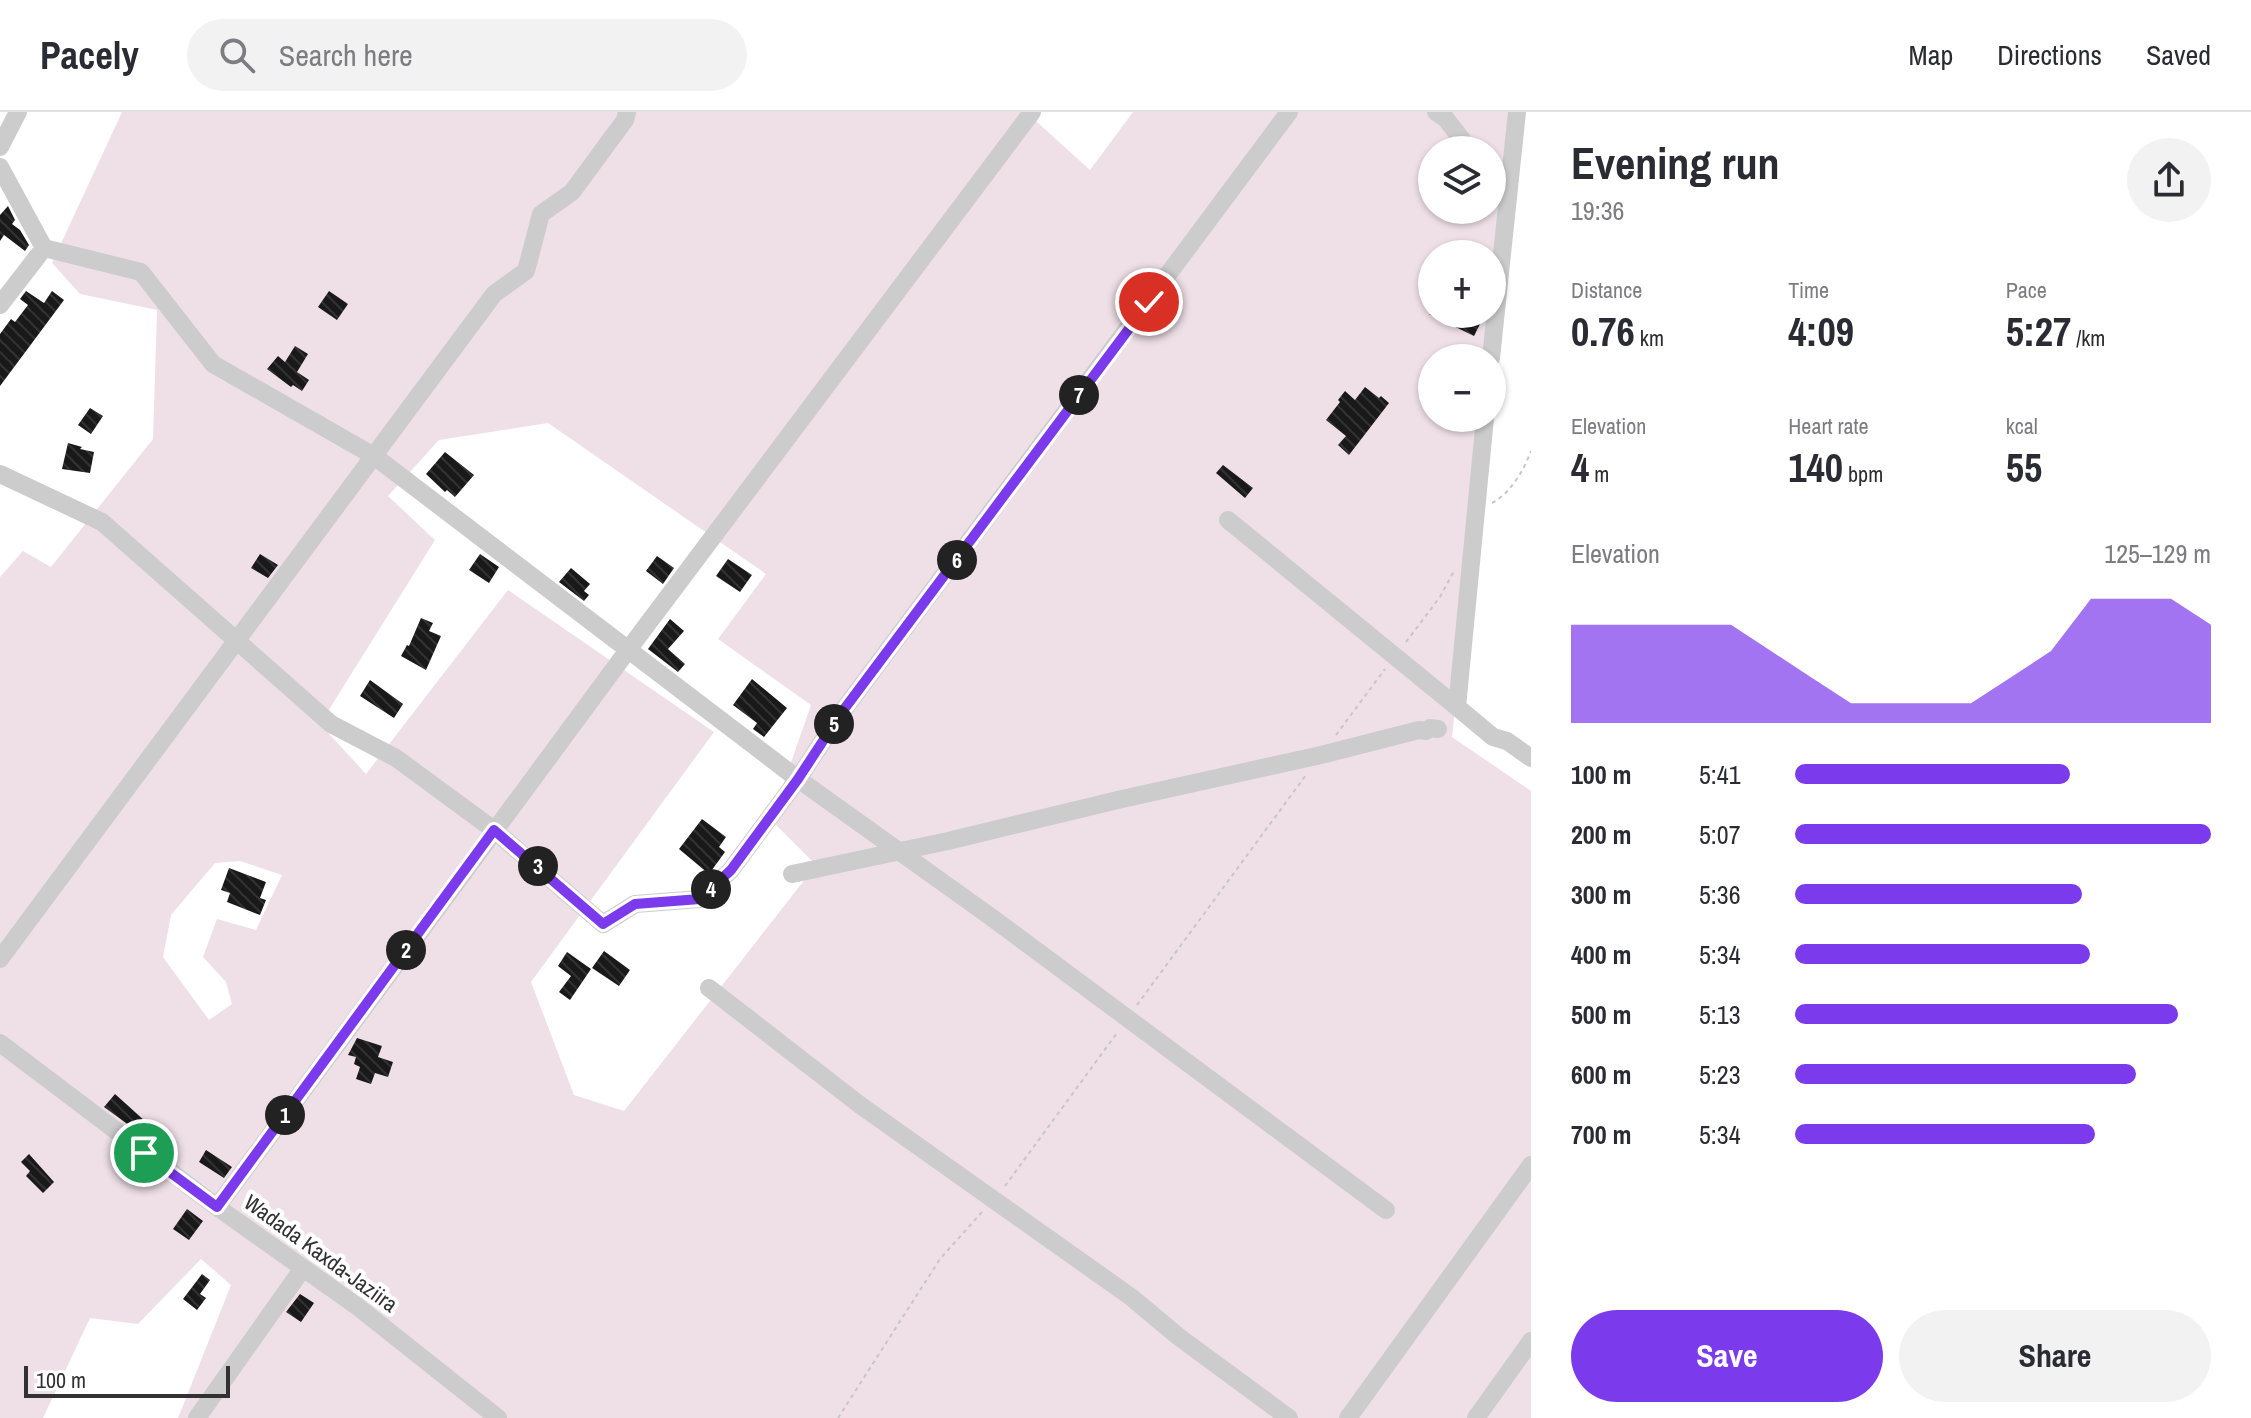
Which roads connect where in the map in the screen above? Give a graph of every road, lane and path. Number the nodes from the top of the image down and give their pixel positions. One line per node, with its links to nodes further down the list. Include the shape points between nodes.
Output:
1 (18, 112): 8 (street)
2 (627, 112): 17 (street, via 572,192 541,214 526,271 494,294)
3 (1032, 112): 23 (street)
4 (1289, 112): 29 (street, via 842,712)
5 (1436, 112): 7 (street)
6 (1517, 112): 11 (street)
7 (1459, 136)
8 (0, 147)
9 (0, 167): 12 (street)
10 (1506, 177): 11 (street)
11 (1510, 180): 14 (street)
12 (44, 248): 13 (street); 17 (street, via 141,272 213,364)
13 (0, 305)
14 (1492, 344)
15 (1484, 432): 25 (street)
16 (1531, 451): 19 (path, via 1501,499)
17 (374, 456): 22 (street); 23 (street)
18 (0, 474): 22 (street, via 102,522)
19 (1488, 505)
20 (1228, 520): 24 (street)
21 (1459, 561): 24 (path, via 1440,597)
22 (236, 642): 30 (street, via 331,724 396,758); 33 (street)
23 (628, 650): 29 (street); 30 (street)
24 (1395, 657): 25 (street); 27 (path)
25 (1457, 707): 28 (street, via 1493,737)
26 (1438, 729): 27 (street)
27 (1321, 755): 31 (street); 35 (path)
28 (1531, 758)
29 (798, 779): 30 (street, via 731,870 700,899 635,904 609,928); 31 (street)
30 (494, 830): 39 (street)
31 (899, 851): 32 (street); 35 (street)
32 (792, 874)
33 (0, 959)
34 (709, 988): 38 (street)
35 (1127, 1019): 38 (path); 40 (street)
36 (0, 1043): 39 (street, Wadada Kaxda-Jaziira)
37 (1531, 1165): 47 (street)
38 (994, 1200): 45 (path, via 940,1259); 46 (street)
39 (217, 1207): 41 (street, Wadada Kaxda-Jaziira)
40 (1386, 1210)
41 (303, 1268): 43 (street); 44 (street, Wadada Kaxda-Jaziira)
42 (1531, 1341): 48 (street)
43 (197, 1418)
44 (498, 1418)
45 (838, 1418)
46 (1289, 1418)
47 (1348, 1418)
48 (1476, 1418)

